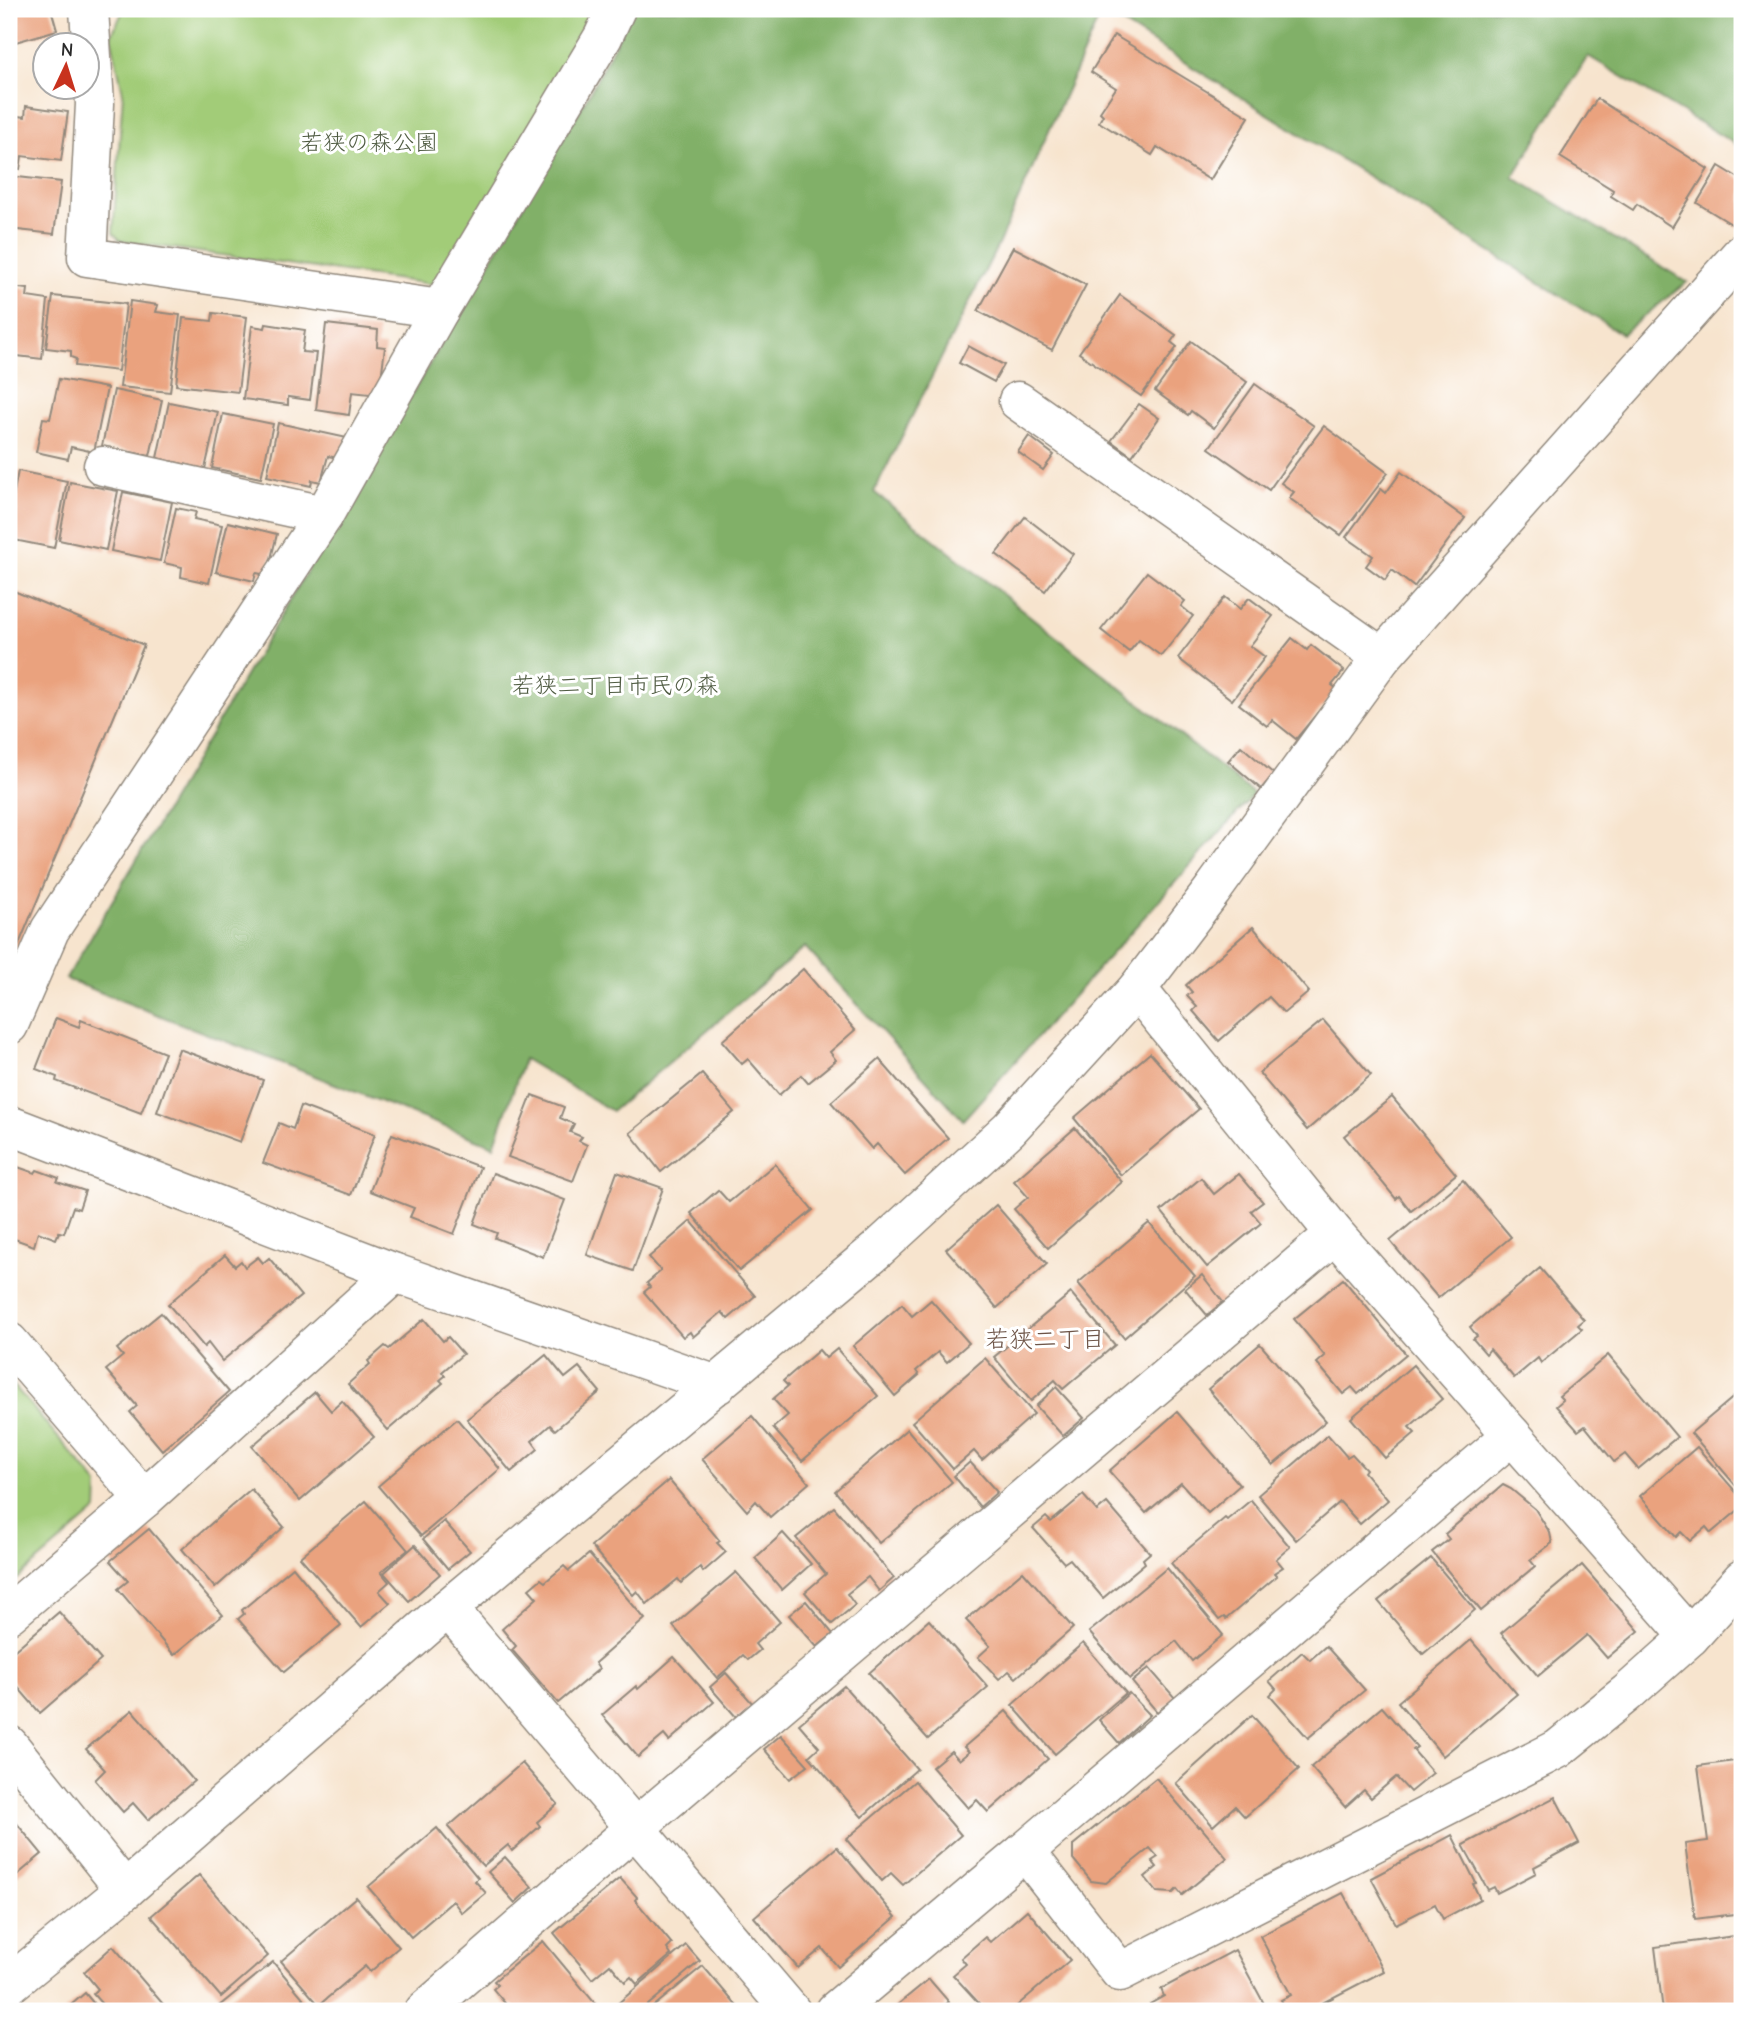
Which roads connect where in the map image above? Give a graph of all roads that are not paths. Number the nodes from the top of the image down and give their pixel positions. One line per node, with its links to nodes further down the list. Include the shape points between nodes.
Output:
1 (89, 9): 4 (street, via 95,104 87,257)
2 (616, 9): 4 (street)
3 (1742, 253): 8 (street)
4 (440, 309): 7 (street)
5 (1018, 401): 8 (street)
6 (103, 466): 7 (street)
7 (324, 515): 10 (street, via 50,930)
8 (1382, 657): 9 (street)
9 (1137, 989): 12 (street); 15 (street, via 1009,1129 878,1249)
10 (9, 1025)
11 (9, 1125): 13 (street)
12 (1335, 1234): 16 (street); 23 (street)
13 (395, 1273): 15 (street); 17 (street)
14 (9, 1342): 17 (street)
15 (717, 1385): 19 (street)
16 (1512, 1435): 21 (street); 24 (street)
17 (144, 1499): 20 (street)
18 (1742, 1580): 21 (street)
19 (448, 1608): 23 (street); 25 (street)
20 (9, 1615)
21 (1690, 1637): 24 (street, via 1558,1749 1120,1972)
22 (9, 1745): 25 (street)
23 (635, 1828): 27 (street); 28 (street)
24 (1026, 1851): 29 (street)
25 (125, 1890): 26 (street)
26 (9, 1985)
27 (424, 2011)
28 (791, 2011)
29 (835, 2011)

